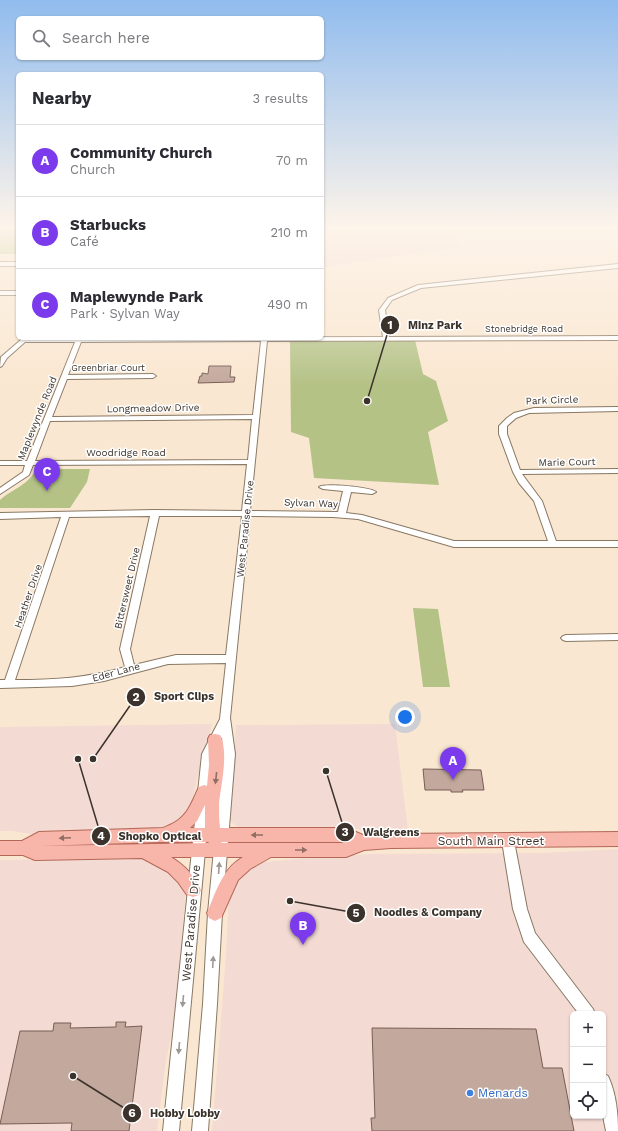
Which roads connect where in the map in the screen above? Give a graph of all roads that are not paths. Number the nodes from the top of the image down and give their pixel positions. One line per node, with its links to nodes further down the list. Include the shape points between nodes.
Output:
1 (482, 279): 6 (street, via 409,289 390,299 382,310)
2 (0, 293): 3 (street)
3 (16, 294)
4 (618, 338): 6 (street, Stonebridge Road)
5 (324, 339): 6 (street, Stonebridge Road)
6 (386, 339)
7 (80, 340): 9 (street, Stonebridge Road, via 23,340 4,357); 11 (street, Maplewynde Road)
8 (264, 340): 13 (street, West Paradise Drive)
9 (0, 365)
10 (153, 376): 11 (street, Greenbriar Court)
11 (64, 377): 14 (street, Maplewynde Road)
12 (618, 409): 19 (street, Park Circle, via 534,410 514,415 503,426 503,434)
13 (256, 416): 14 (street, Longmeadow Drive); 15 (street, West Paradise Drive)
14 (49, 419): 17 (street, Maplewynde Road)
15 (252, 462): 17 (street, Woodridge Road); 25 (street, West Paradise Drive)
16 (0, 463): 17 (street, Woodridge Road)
17 (30, 463): 22 (street, Maplewynde Road, via 26,473)
18 (618, 471): 19 (street, Marie Court)
19 (517, 472): 29 (street, Park Circle, via 538,501)
20 (324, 487): 21 (street)
21 (348, 489): 23 (street); 27 (street)
22 (0, 492)
23 (372, 492)
24 (155, 513): 25 (street, Sylvan Way); 26 (street, Sylvan Way); 34 (street, Bittersweet Drive, via 125,650)
25 (247, 513): 27 (street, Sylvan Way); 33 (street, West Paradise Drive)
26 (66, 515): 28 (street, Sylvan Way); 35 (street, Heather Drive)
27 (341, 515): 29 (street, Sylvan Way, via 359,517 454,544)
28 (0, 516)
29 (553, 544): 30 (street, Sylvan Way)
30 (618, 544)
31 (618, 637): 32 (street)
32 (566, 638)
33 (232, 659): 34 (street, Eder Lane, via 170,660); 36 (street, West Paradise Drive)
34 (130, 668): 35 (street, Eder Lane, via 105,677 66,683)
35 (5, 684)
36 (225, 718): 37 (street, West Paradise Drive); 40 (street, West Paradise Drive, via 229,754)
37 (215, 739): 38 (street, West Paradise Drive, via 208,754); 40 (main road, one-way to 40, via 218,761 211,825)
38 (204, 790): 39 (main road, via 191,819 183,828); 40 (street, West Paradise Drive)
39 (160, 835): 40 (main road, South Main Street); 45 (main road, South Main Street, one-way to 45, via 39,839)
40 (213, 839): 43 (main road, South Main Street, one-way to 40, via 346,835); 46 (main road, South Main Street); 46 (street, West Paradise Drive); 47 (main road, South Main Street); 50 (street, West Paradise Drive, one-way to 40)
41 (618, 839): 42 (main road, South Main Street)
42 (508, 841): 43 (main road, South Main Street); 51 (street, via 520,909 529,937)
43 (364, 842): 47 (main road, South Main Street, one-way to 43, via 346,850)
44 (0, 848): 45 (main road, South Main Street)
45 (24, 848): 48 (main road, South Main Street, via 36,853)
46 (197, 850): 48 (main road, South Main Street); 49 (street, West Paradise Drive)
47 (270, 850): 50 (main road, via 238,868 229,877)
48 (143, 852): 49 (main road, via 166,861 179,870)
49 (194, 890): 53 (street, West Paradise Drive, one-way to 53)
50 (215, 913): 54 (street, West Paradise Drive, one-way to 50)
51 (586, 1011)
52 (603, 1083): 55 (street)
53 (171, 1131)
54 (200, 1131)
55 (614, 1131)

